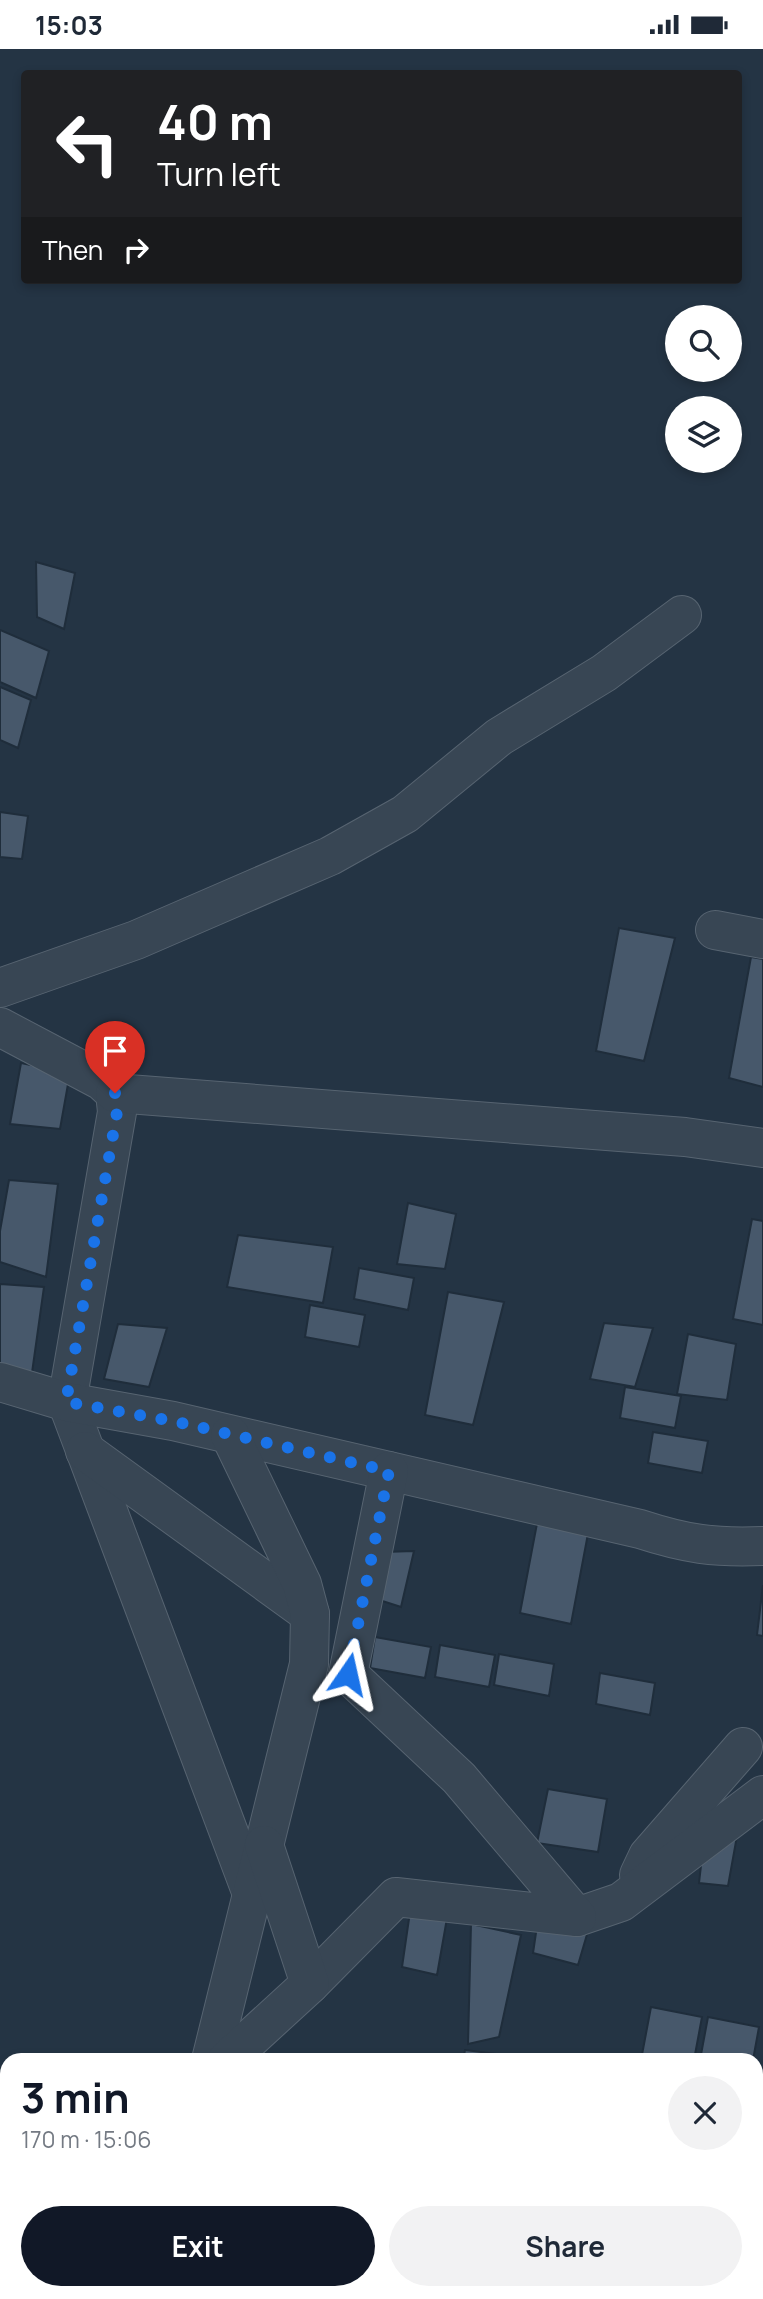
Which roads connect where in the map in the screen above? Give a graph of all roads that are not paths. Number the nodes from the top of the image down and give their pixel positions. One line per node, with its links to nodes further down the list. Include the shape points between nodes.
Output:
1 (682, 615): 4 (street, via 604,673 499,737 405,814 330,856 136,940)
2 (716, 930): 3 (street)
3 (763, 939)
4 (0, 988)
5 (0, 1027): 6 (street, via 102,1080)
6 (115, 1093): 7 (street, via 685,1137); 9 (street, via 117,1112)
7 (763, 1148)
8 (0, 1382): 9 (street)
9 (66, 1402): 10 (street); 11 (street)
10 (230, 1435): 12 (street); 14 (street, via 302,1584)
11 (85, 1451): 14 (street); 18 (street)
12 (389, 1471): 13 (street, via 679,1541 716,1548); 20 (street, via 348,1674 459,1778)
13 (763, 1546)
14 (310, 1614): 17 (street, via 309,1664)
15 (743, 1747): 19 (street, via 648,1856)
16 (763, 1795): 19 (street)
17 (264, 1845): 18 (street); 21 (street)
18 (252, 1894): 22 (street)
19 (629, 1896): 20 (street)
20 (576, 1917): 21 (street, via 396,1897)
21 (310, 1984): 23 (street)
22 (213, 2053)
23 (235, 2053)

